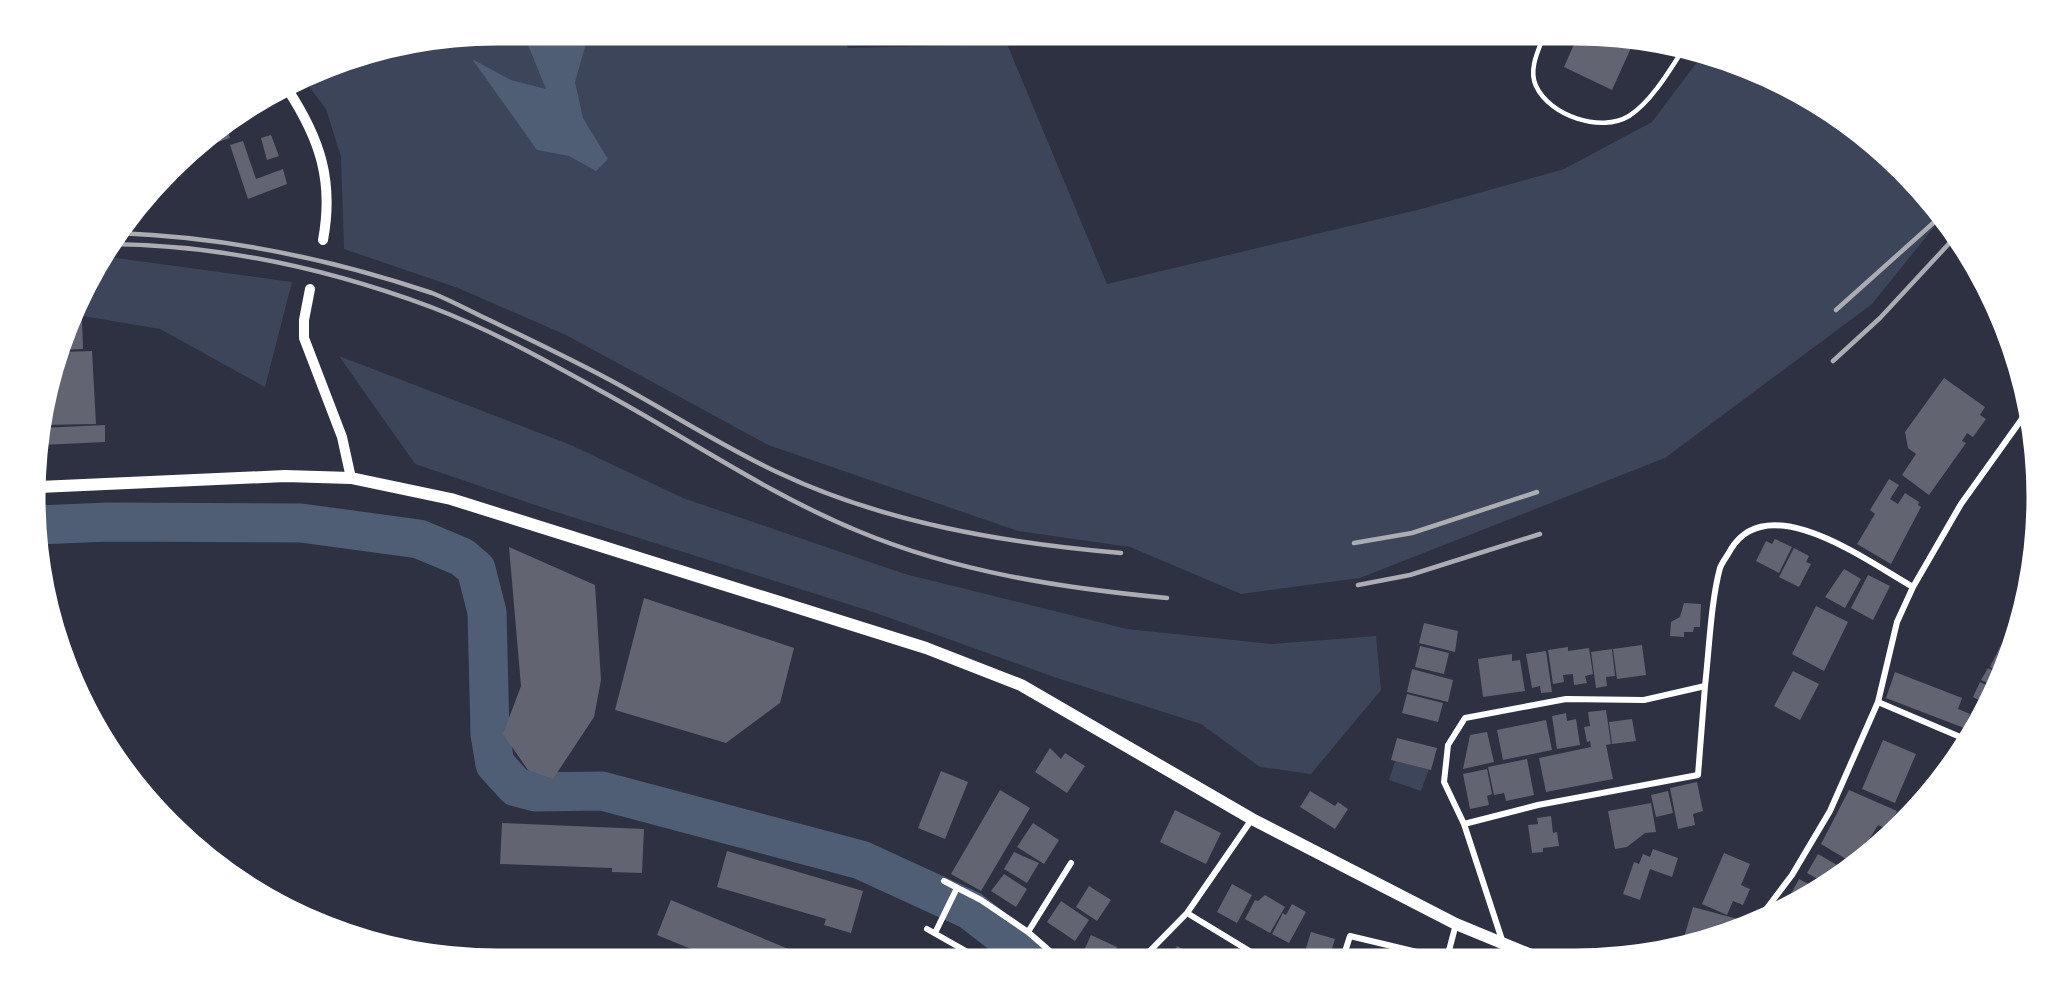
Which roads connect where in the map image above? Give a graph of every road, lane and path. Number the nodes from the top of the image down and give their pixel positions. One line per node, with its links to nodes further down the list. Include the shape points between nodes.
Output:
1 (1541, 44): 2 (lane, via 1533,68 1536,86 1562,110 1593,124 1629,116 1661,83)
2 (1679, 56)
3 (290, 93): 4 (street, via 315,135 324,166 327,220)
4 (323, 240)
5 (310, 290): 7 (street, via 304,338 342,437)
6 (2021, 420): 9 (street, via 1961,504)
7 (351, 478): 8 (main road, via 285,476); 13 (main road, via 451,499 926,648 1021,686)
8 (44, 487)
9 (1913, 587): 10 (street, via 1817,532 1785,525 1751,528 1737,540 1720,567); 11 (street, via 1897,622)
10 (1705, 686): 14 (street, via 1698,775 1538,805); 14 (street, via 1644,700 1566,699 1465,718 1448,745 1444,782)
11 (1878, 702): 12 (street); 18 (street, via 1830,811)
12 (1959, 736)
13 (1252, 819): 19 (street); 20 (main road)
14 (1464, 824): 24 (street)
15 (1071, 863): 22 (street)
16 (944, 881): 17 (street)
17 (957, 888): 22 (street); 23 (street)
18 (1767, 907)
19 (1187, 913): 27 (street); 28 (street)
20 (1456, 924): 24 (main road); 31 (street)
21 (927, 929): 23 (street)
22 (1028, 932): 26 (street)
23 (935, 933): 25 (street)
24 (1503, 943): 32 (main road)
25 (964, 950)
26 (1049, 950)
27 (1151, 950)
28 (1248, 950)
29 (1345, 950): 30 (street, via 1350,936)
30 (1409, 950)
31 (1449, 950)
32 (1520, 950)

